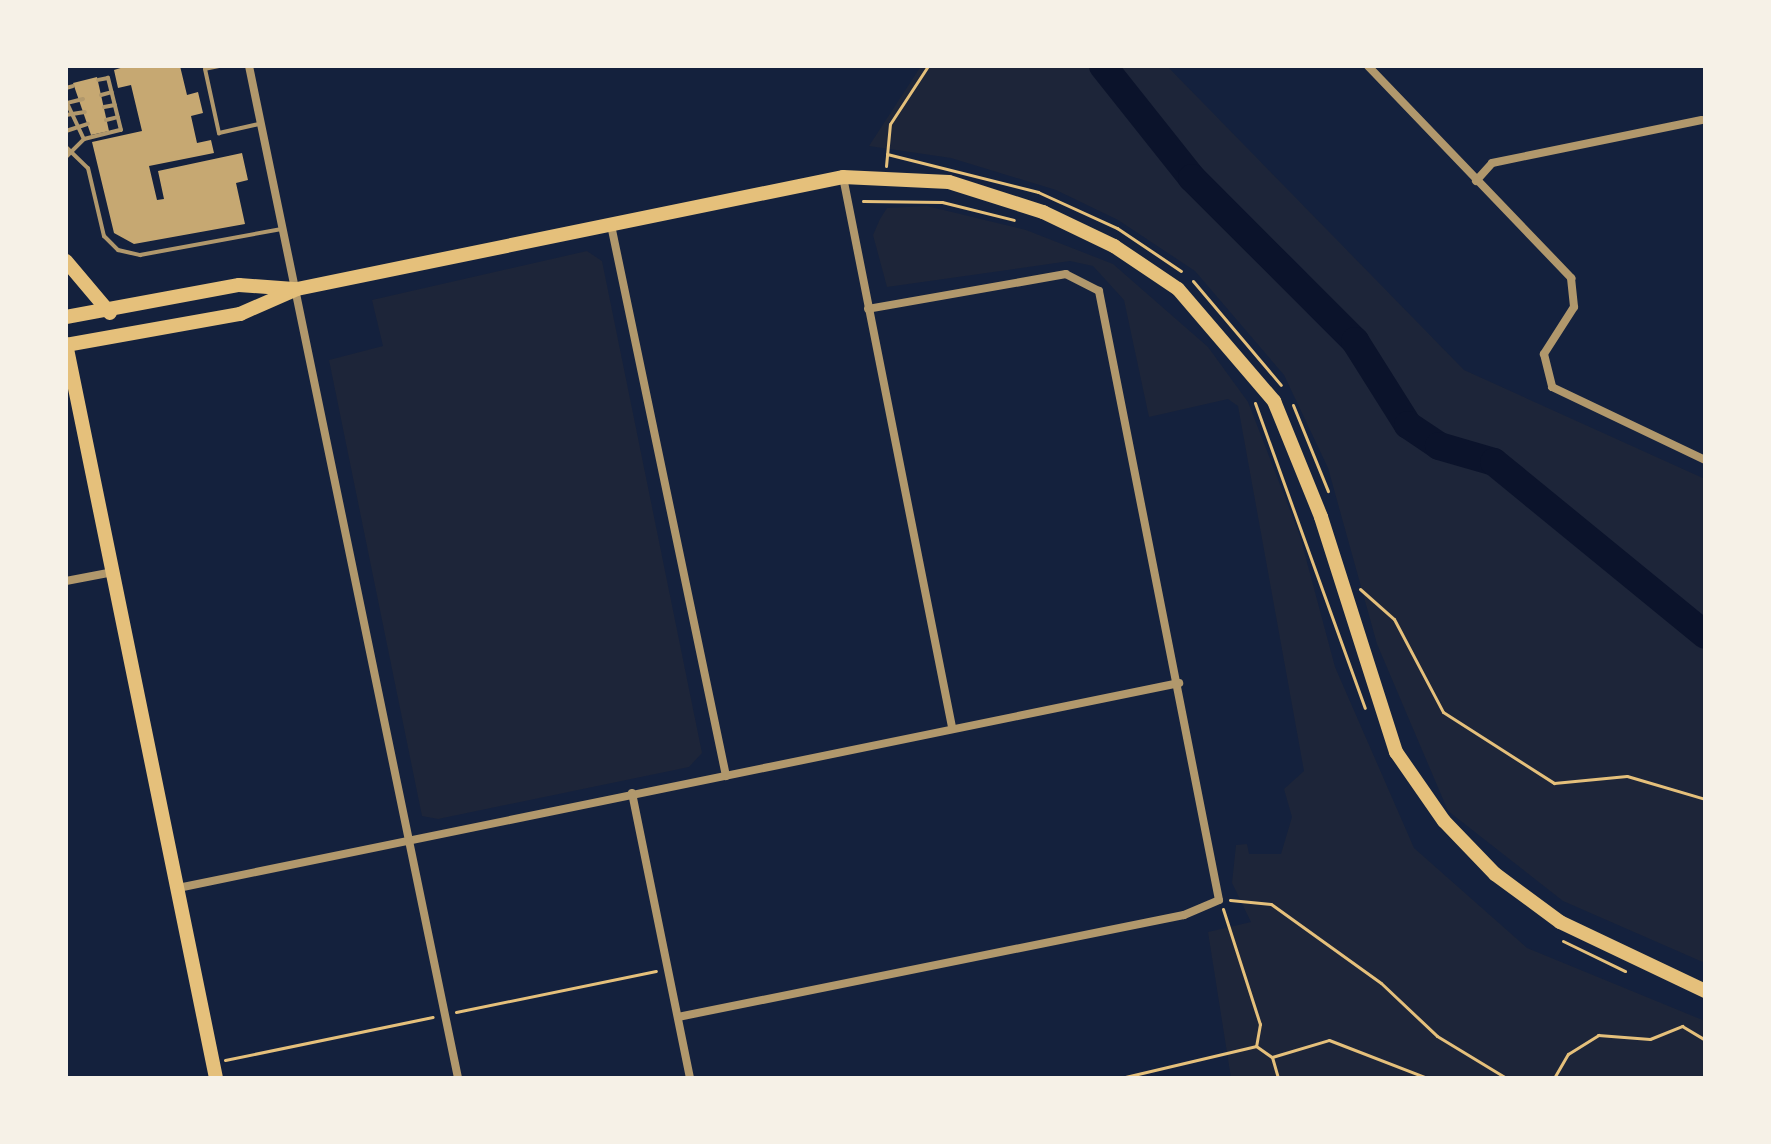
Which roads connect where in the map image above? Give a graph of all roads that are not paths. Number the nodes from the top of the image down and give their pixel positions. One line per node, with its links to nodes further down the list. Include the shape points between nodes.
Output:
1 (219, 66): 17 (lane, via 205,69 219,133)
2 (249, 66): 17 (street)
3 (1368, 66): 26 (street)
4 (98, 80): 7 (lane, via 108,78)
5 (73, 86): 6 (lane)
6 (66, 88)
7 (112, 92): 8 (lane); 10 (lane)
8 (101, 95)
9 (83, 99): 13 (lane, via 67,103)
10 (115, 105): 11 (lane); 14 (lane)
11 (104, 107)
12 (85, 112): 13 (lane)
13 (68, 115): 19 (lane)
14 (118, 117): 15 (lane); 21 (lane, via 121,130)
15 (106, 120)
16 (1702, 120): 26 (street, via 1492,163)
17 (261, 123): 28 (street)
18 (88, 124): 19 (lane)
19 (73, 128): 20 (lane); 21 (lane)
20 (66, 131)
21 (84, 139): 23 (lane)
22 (66, 147): 23 (lane)
23 (73, 152): 24 (lane); 28 (lane, via 88,168 104,236 118,250 140,255)
24 (66, 157)
25 (843, 177): 27 (main road); 31 (street); 44 (main road, via 949,182 1043,212 1142,262 1193,302 1283,418 1396,752 1444,821 1495,874 1560,922)
26 (1476, 181): 35 (street, via 1571,278 1574,307 1544,354 1552,387)
27 (611, 225): 30 (main road); 40 (street)
28 (284, 229): 30 (street)
29 (66, 261): 32 (main road)
30 (297, 289): 32 (main road, via 239,285); 34 (main road, via 240,314); 42 (street)
31 (868, 309): 38 (street, via 1066,274 1099,291); 39 (street)
32 (110, 313): 33 (main road)
33 (66, 317)
34 (66, 345): 36 (main road)
35 (1705, 460)
36 (113, 572): 37 (street); 43 (main road)
37 (66, 581)
38 (1179, 683): 39 (street); 45 (street, via 1219,900 1184,915)
39 (952, 727): 40 (street)
40 (726, 776): 41 (street)
41 (632, 793): 42 (street); 45 (street)
42 (410, 841): 43 (street); 47 (street)
43 (178, 888): 46 (main road)
44 (1705, 991)
45 (678, 1017): 48 (street)
46 (216, 1078)
47 (458, 1078)
48 (690, 1078)

